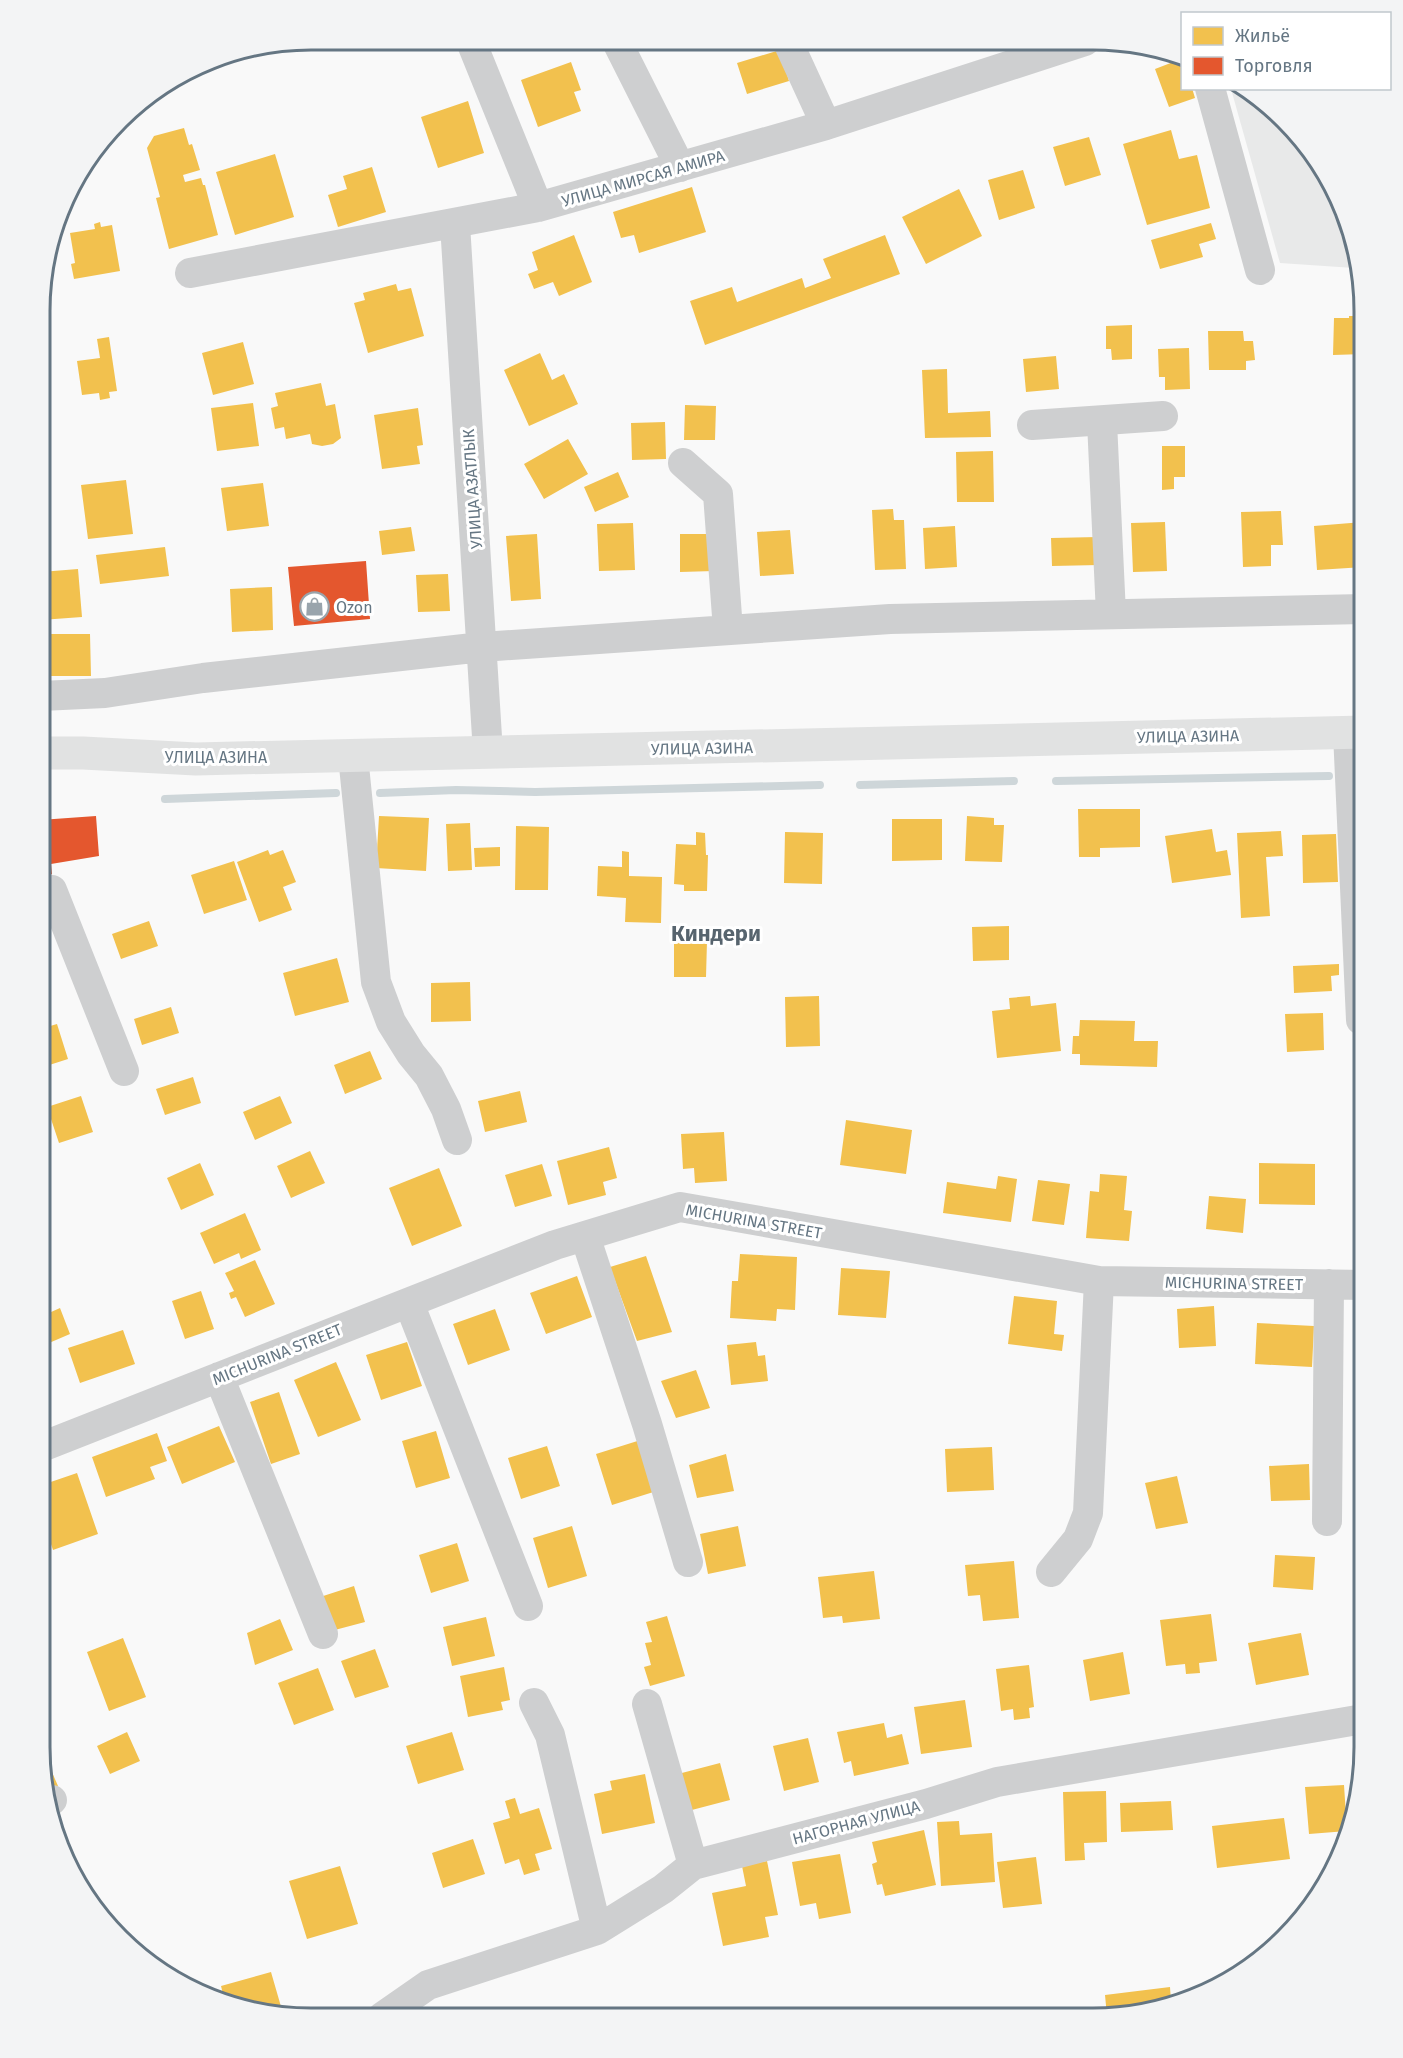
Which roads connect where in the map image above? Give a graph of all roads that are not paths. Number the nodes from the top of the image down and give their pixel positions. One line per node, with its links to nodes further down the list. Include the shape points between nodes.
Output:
1 (474, 50): 8 (street)
2 (621, 50): 7 (street)
3 (792, 50): 6 (street)
4 (1051, 50): 6 (street, УЛИЦА МИРСАЯ АМИРА)
5 (1211, 90): 10 (street)
6 (826, 125): 7 (street, УЛИЦА МИРСАЯ АМИРА)
7 (680, 167): 8 (street, УЛИЦА МИРСАЯ АМИРА)
8 (538, 207): 9 (street, УЛИЦА МИРСАЯ АМИРА)
9 (455, 224): 11 (street, УЛИЦА МИРСАЯ АМИРА); 19 (street, УЛИЦА АЗАТЛЫК)
10 (1260, 270)
11 (190, 273)
12 (1163, 416): 13 (street)
13 (1102, 422): 14 (street); 17 (street)
14 (1032, 425)
15 (684, 463): 18 (street, via 718,494)
16 (1354, 609): 17 (street)
17 (1111, 614): 18 (street, via 890,619)
18 (728, 630): 19 (street)
19 (482, 647): 20 (street, via 202,678 105,693); 23 (street, УЛИЦА АЗАТЛЫК)
20 (50, 696)
21 (1354, 733): 23 (main road, УЛИЦА АЗИНА)
22 (50, 753): 24 (main road, УЛИЦА АЗИНА, via 196,759)
23 (488, 753): 24 (main road, УЛИЦА АЗИНА)
24 (353, 756): 27 (street, via 376,982 391,1022 429,1076)
25 (55, 890): 26 (street)
26 (124, 1071)
27 (457, 1140)
28 (585, 1236): 29 (street, MICHURINA STREET, via 680,1207); 32 (street, MICHURINA STREET); 36 (street)
29 (1099, 1281): 30 (street, MICHURINA STREET); 37 (street, via 1088,1513 1077,1539)
30 (1329, 1284): 31 (street, MICHURINA STREET); 35 (street)
31 (1354, 1285)
32 (409, 1303): 33 (street, MICHURINA STREET); 38 (street)
33 (219, 1377): 34 (street, MICHURINA STREET); 39 (street)
34 (50, 1444)
35 (1327, 1521)
36 (688, 1562)
37 (1051, 1572)
38 (528, 1606)
39 (322, 1634)
40 (534, 1703): 44 (street, via 550,1736)
41 (646, 1704): 43 (street)
42 (1354, 1721): 43 (street, НАГОРНАЯ УЛИЦА, via 997,1782)
43 (693, 1865): 44 (street, НАГОРНАЯ УЛИЦА)
44 (597, 1930): 45 (street, НАГОРНАЯ УЛИЦА, via 428,1985)
45 (395, 2008)

